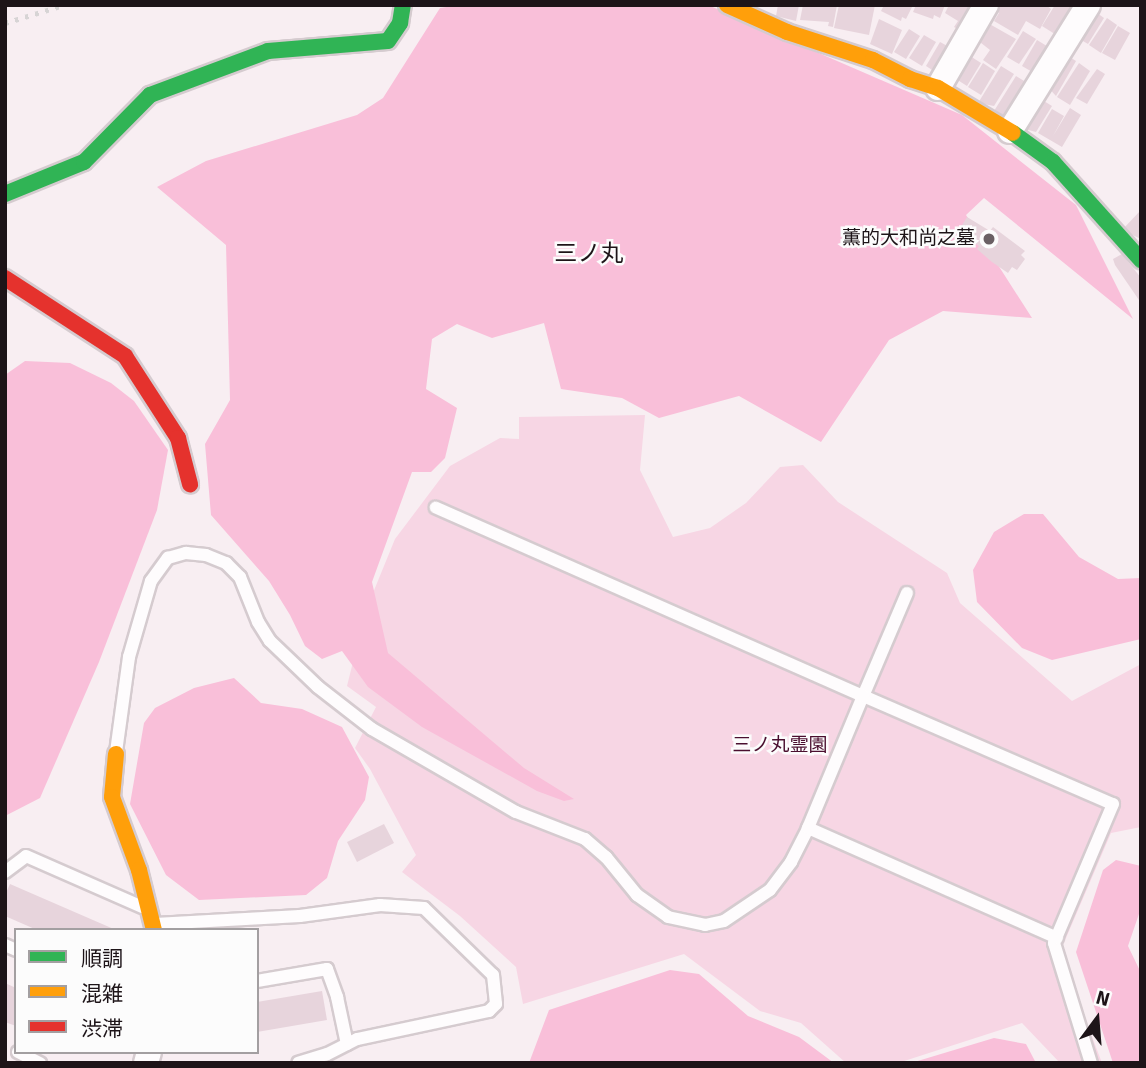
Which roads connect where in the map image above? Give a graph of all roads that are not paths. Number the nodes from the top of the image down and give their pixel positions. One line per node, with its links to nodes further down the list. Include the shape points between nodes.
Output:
1 (403, 5): 7 (street, via 400,23 388,41 268,51 150,95 84,162)
2 (727, 5): 5 (street)
3 (986, 5): 5 (street)
4 (1088, 5): 6 (street)
5 (938, 88): 6 (street)
6 (1010, 131): 8 (street, via 1054,162)
7 (5, 194)
8 (1141, 260)
9 (5, 278): 10 (street, via 125,356 178,439)
10 (190, 484)
11 (436, 508): 13 (lane)
12 (907, 593): 13 (lane)
13 (863, 696): 15 (lane); 18 (lane, via 1113,804)
14 (116, 754): 15 (lane, via 131,648 151,581 168,558 186,553 206,555 226,563 240,578 270,641 318,687 372,729 503,805 585,839 637,895 668,917 705,925 737,914 770,890); 17 (street, via 112,797)
15 (808, 828): 18 (lane)
16 (5, 872): 17 (lane, via 26,856)
17 (152, 921): 20 (lane, via 300,916 380,905 424,908 493,975 496,1004 489,1011)
18 (1057, 938): 24 (lane, via 1054,943)
19 (259, 981): 20 (lane, via 327,969)
20 (347, 1044): 23 (lane)
21 (21, 1054): 22 (lane)
22 (40, 1063)
23 (298, 1063)
24 (1091, 1063)

